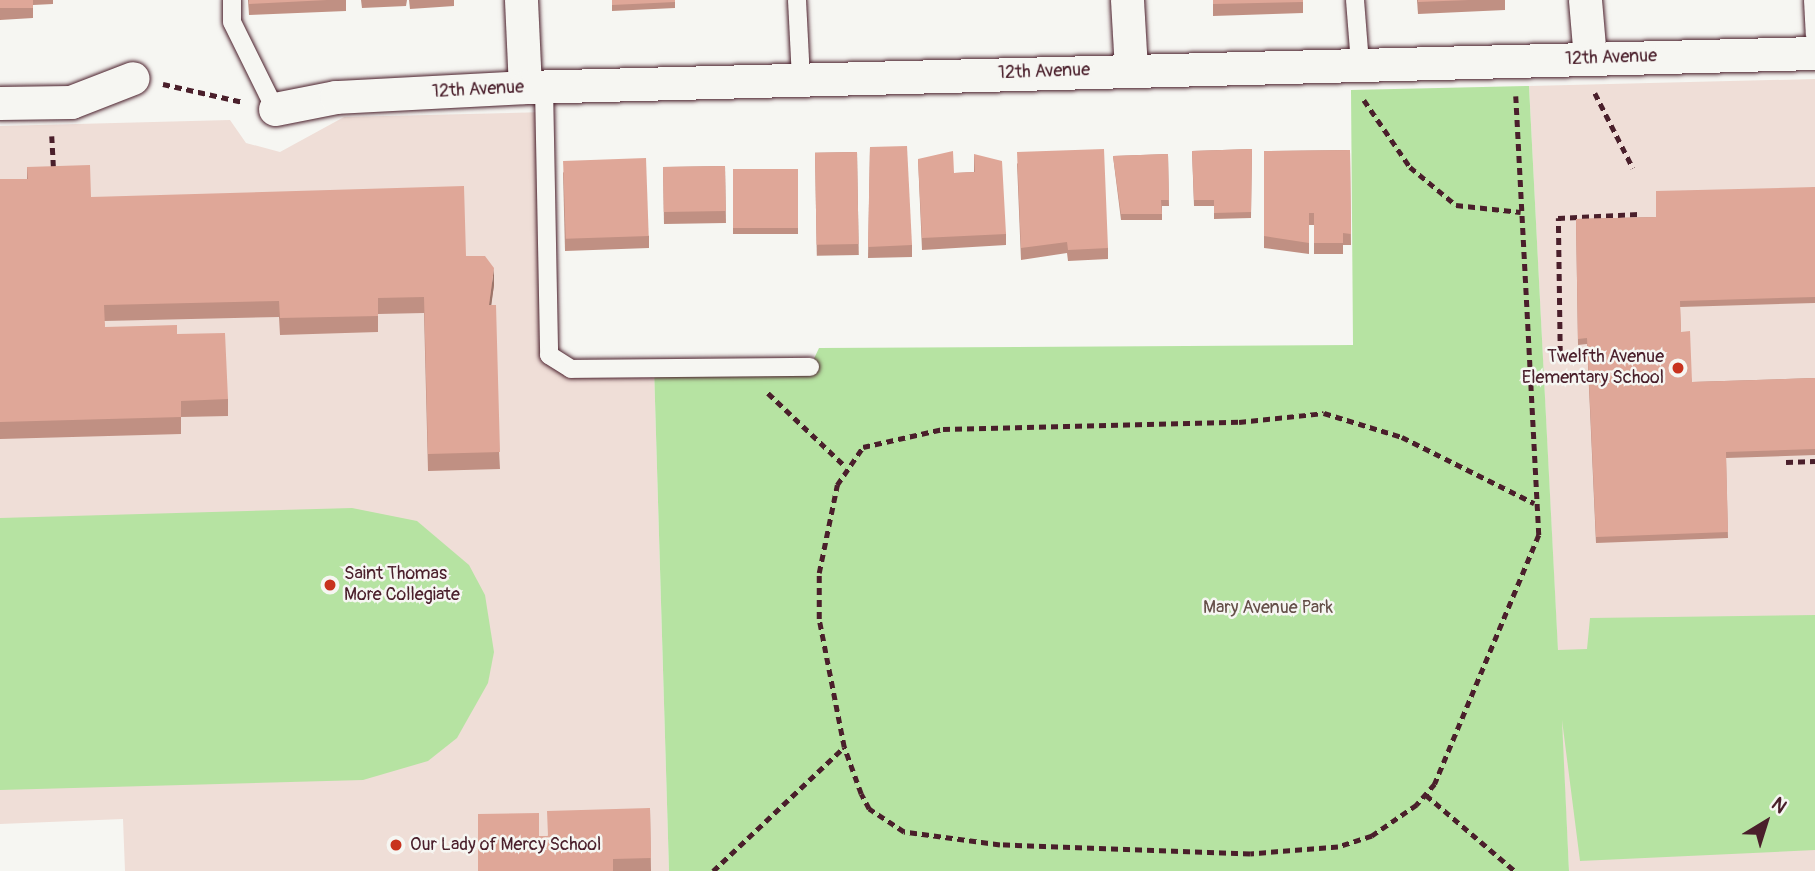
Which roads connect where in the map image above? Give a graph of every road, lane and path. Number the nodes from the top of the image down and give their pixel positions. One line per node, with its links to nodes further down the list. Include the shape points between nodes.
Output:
1 (232, 0): 22 (lane, via 232,22)
2 (520, 0): 15 (street)
3 (797, 0): 14 (lane)
4 (1127, 0): 12 (street)
5 (1355, 0): 11 (lane)
6 (1585, 0): 10 (street)
7 (1813, 0): 8 (lane)
8 (1815, 35)
9 (1815, 53): 10 (street, 12th Avenue)
10 (1590, 58): 11 (street, 12th Avenue)
11 (1360, 64): 12 (street, 12th Avenue)
12 (1130, 69): 14 (street, 12th Avenue)
13 (133, 78): 21 (street, via 71,102)
14 (801, 79): 15 (street, 12th Avenue)
15 (534, 87): 22 (street, 12th Avenue, via 336,97); 29 (lane, via 549,355 571,369)
16 (184, 88): 19 (path)
17 (1595, 93): 24 (path)
18 (1516, 96): 26 (path)
19 (224, 98)
20 (1364, 100): 26 (path, via 1410,167 1456,205)
21 (0, 103)
22 (275, 109)
23 (52, 136): 25 (path)
24 (1633, 168)
25 (55, 183)
26 (1521, 212): 34 (path)
27 (1639, 214): 28 (path, via 1558,218)
28 (1560, 353)
29 (739, 366): 30 (lane); 33 (path)
30 (810, 367)
31 (1815, 461): 32 (path)
32 (1786, 462)
33 (845, 466): 34 (path, via 863,447 943,429 1239,422 1324,413 1402,437); 35 (path, via 819,573 819,619)
34 (1534, 503): 36 (path, via 1535,550)
35 (844, 747): 36 (path, via 869,809 886,823 904,832 1000,845 1250,854 1338,847 1390,826); 37 (path)
36 (1426, 795): 38 (path)
37 (713, 871)
38 (1515, 871)

